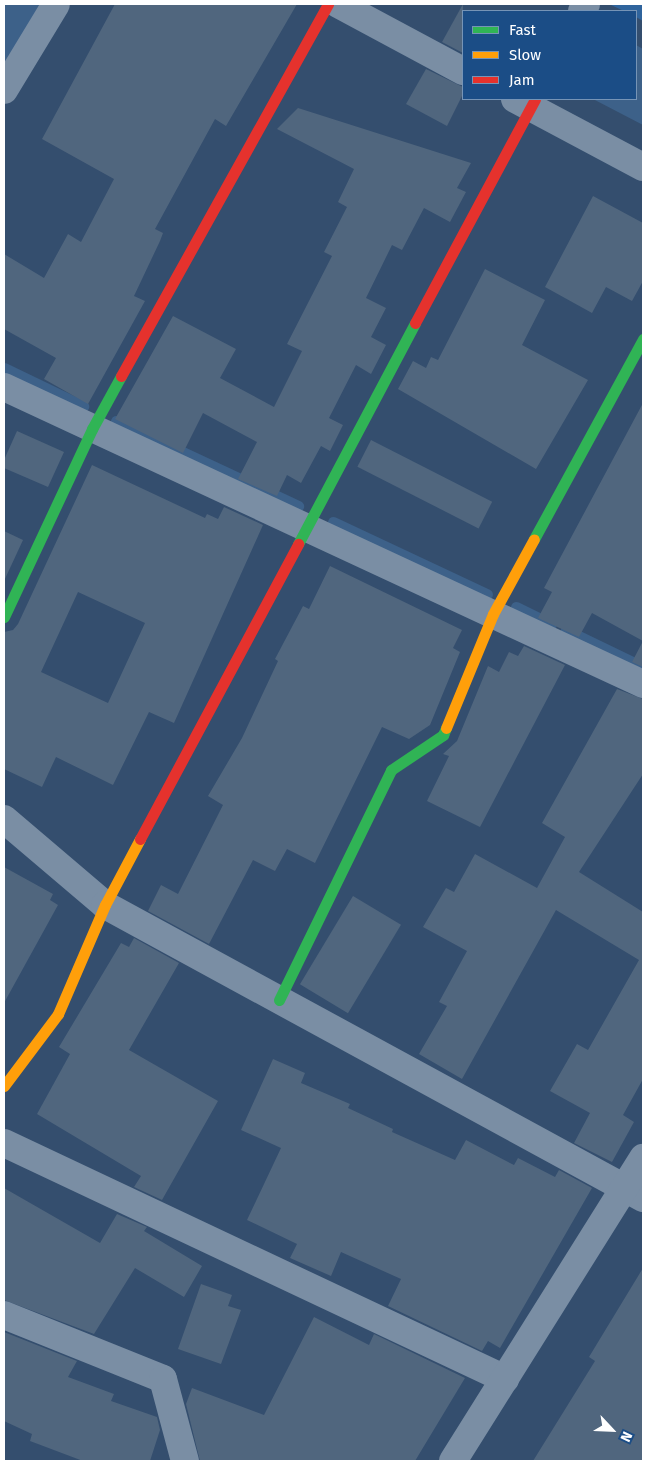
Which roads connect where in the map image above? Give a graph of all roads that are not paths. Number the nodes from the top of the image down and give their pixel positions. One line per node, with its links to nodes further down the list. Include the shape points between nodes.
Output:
1 (56, 4): 5 (street)
2 (328, 4): 10 (street)
3 (338, 4): 4 (street)
4 (462, 70)
5 (4, 90)
6 (527, 102): 7 (street); 11 (street)
7 (643, 167)
8 (643, 339): 12 (street)
9 (4, 387): 10 (street)
10 (92, 429): 11 (street); 13 (street)
11 (307, 531): 12 (street); 16 (street)
12 (493, 614): 14 (street); 17 (street, via 442,735 391,770)
13 (4, 617)
14 (643, 684)
15 (4, 819): 16 (street)
16 (105, 905): 17 (street); 18 (street, via 58,1014)
17 (279, 1000): 21 (street)
18 (4, 1086)
19 (4, 1143): 23 (street)
20 (643, 1158): 21 (street)
21 (634, 1193): 23 (street)
22 (4, 1315): 24 (street, via 163,1379)
23 (505, 1379): 25 (street)
24 (185, 1461)
25 (453, 1461)

